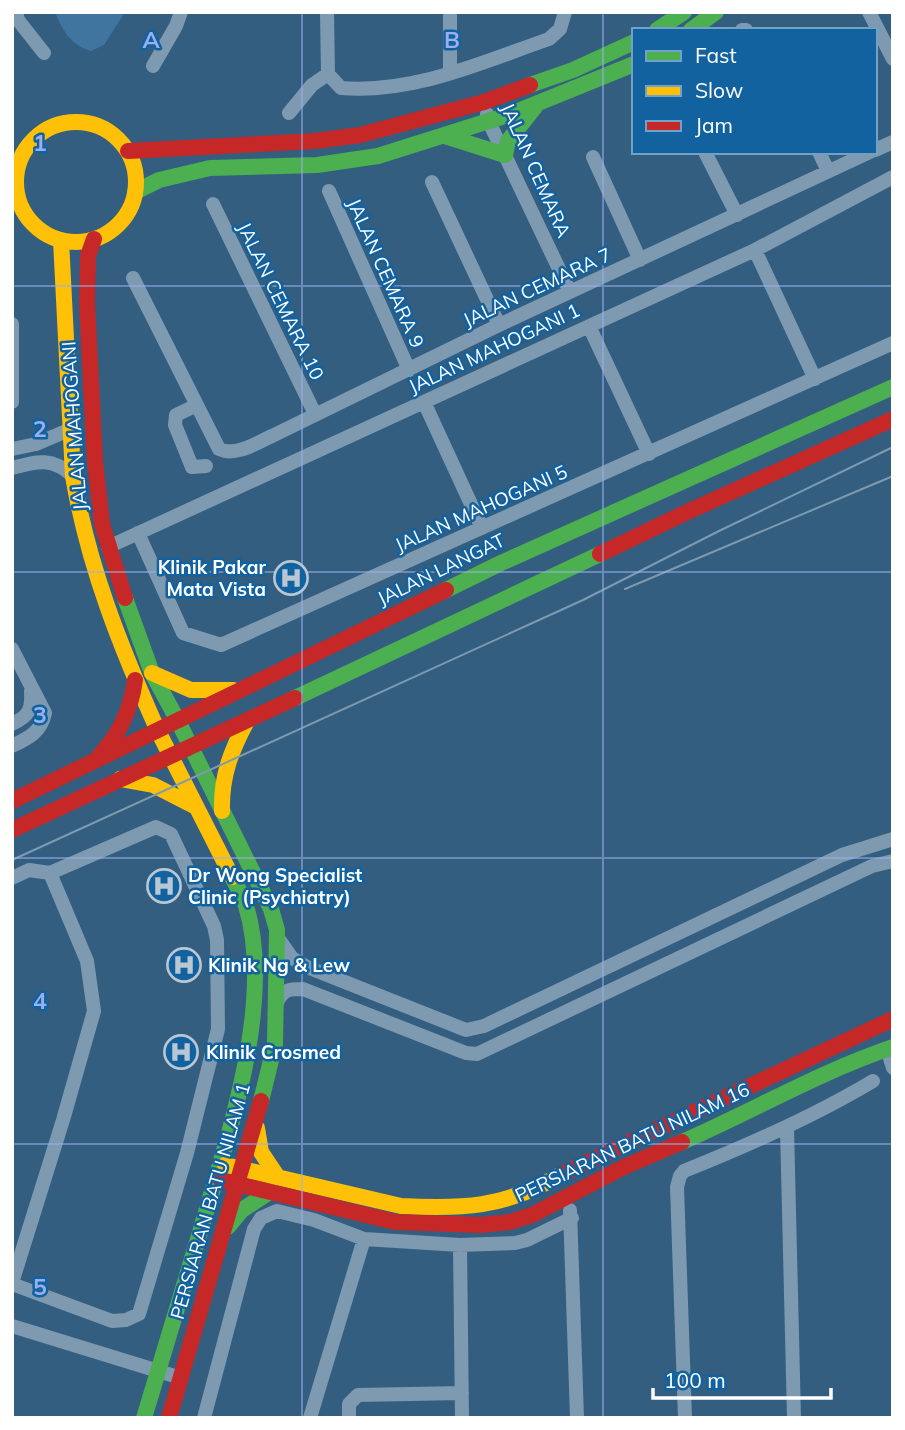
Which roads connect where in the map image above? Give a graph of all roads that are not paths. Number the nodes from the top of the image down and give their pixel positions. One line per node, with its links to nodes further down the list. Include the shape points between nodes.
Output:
1 (16, 12): 12 (street)
2 (181, 12): 15 (street)
3 (327, 12): 17 (street)
4 (450, 12): 16 (street)
5 (565, 12): 16 (street, via 561,29 549,39)
6 (684, 12): 9 (main road)
7 (716, 12): 10 (main road)
8 (869, 12): 13 (street)
9 (660, 28)
10 (694, 28)
11 (632, 43): 18 (main road)
12 (44, 53)
13 (893, 60)
14 (632, 65): 19 (main road)
15 (153, 66)
16 (450, 73): 17 (street, via 397,87 360,90 341,88)
17 (328, 74): 20 (street, via 312,85)
18 (484, 102): 21 (street, JALAN CEMARA); 26 (main road, via 371,132 315,141)
19 (536, 105): 21 (main road); 30 (main road, via 508,141)
20 (289, 113)
21 (489, 122): 22 (main road); 30 (street, JALAN CEMARA)
22 (445, 136): 30 (main road); 37 (main road, via 342,163 171,174)
23 (893, 142): 25 (street, JALAN CEMARA 7)
24 (20, 146): 26 (main road, via 60,124 79,122 115,136); 35 (main road)
25 (877, 149)
26 (128, 151): 37 (main road, via 135,171)
27 (706, 154): 39 (street)
28 (820, 154): 32 (street)
29 (866, 154): 32 (street, JALAN CEMARA 7)
30 (505, 155): 45 (street, JALAN CEMARA)
31 (593, 157): 43 (street)
32 (828, 171): 39 (street, JALAN CEMARA 7)
33 (893, 177): 42 (street, JALAN MAHOGANI 1)
34 (432, 182): 47 (street)
35 (15, 189): 41 (main road, via 32,222)
36 (329, 191): 50 (street, JALAN CEMARA 9)
37 (135, 192): 40 (main road, via 121,222)
38 (213, 204): 56 (street, JALAN CEMARA 10)
39 (737, 215): 43 (street, JALAN CEMARA 7)
40 (94, 239): 41 (main road); 66 (main road, JALAN MAHOGANI, via 88,256 86,303 98,500)
41 (61, 240): 58 (main road, JALAN MAHOGANI)
42 (755, 250): 48 (street, JALAN MAHOGANI 1); 51 (street)
43 (640, 260): 45 (street, JALAN CEMARA 7)
44 (133, 278): 55 (street)
45 (570, 292): 47 (street, JALAN CEMARA 7)
46 (12, 324): 53 (street)
47 (499, 325): 50 (street, JALAN CEMARA 7)
48 (589, 326): 54 (street, JALAN MAHOGANI 1); 60 (street)
49 (893, 343): 51 (street, JALAN MAHOGANI 5)
50 (409, 370): 56 (street, JALAN CEMARA 7)
51 (815, 379): 60 (street, JALAN MAHOGANI 5)
52 (893, 387): 71 (main road, JALAN LANGAT, via 501,562)
53 (12, 402)
54 (424, 402): 64 (street); 65 (street, JALAN MAHOGANI 1)
55 (197, 405): 56 (street, JALAN CEMARA 7, via 219,449 227,453); 61 (street, via 176,415 175,425 192,467)
56 (315, 414)
57 (893, 419): 73 (main road)
58 (71, 429): 59 (street); 63 (main road, JALAN MAHOGANI)
59 (12, 449)
60 (649, 453): 64 (street, JALAN MAHOGANI 5)
61 (206, 466)
62 (12, 468): 63 (street, via 39,461 61,466)
63 (73, 477): 69 (main road, JALAN MAHOGANI, via 94,571)
64 (482, 528): 65 (street, JALAN MAHOGANI 5, via 221,645 183,633)
65 (138, 533): 66 (street, JALAN MAHOGANI 1)
66 (108, 547): 68 (main road, JALAN MAHOGANI)
67 (12, 649): 70 (street)
68 (152, 673): 71 (main road, via 188,691); 72 (main road, JALAN MAHOGANI)
69 (135, 680): 75 (main road, JALAN MAHOGANI); 79 (main road, via 128,716 110,746)
70 (31, 687): 74 (street, via 28,716); 76 (street, via 45,713 43,720 35,734)
71 (247, 688): 72 (main road, JALAN LANGAT)
72 (178, 721): 75 (main road, JALAN LANGAT); 77 (main road, PERSIARAN BATU NILAM 1)
73 (247, 721): 77 (main road); 83 (main road, via 225,762 220,785)
74 (12, 724)
75 (158, 731): 78 (main road, PERSIARAN BATU NILAM 1); 79 (main road, JALAN LANGAT)
76 (12, 746)
77 (190, 746): 78 (main road); 83 (main road, PERSIARAN BATU NILAM 1)
78 (170, 755): 80 (main road); 82 (main road, PERSIARAN BATU NILAM 1)
79 (93, 762): 81 (main road, JALAN LANGAT)
80 (120, 779): 82 (main road, via 153,785); 84 (main road)
81 (12, 801)
82 (196, 807): 97 (main road, PERSIARAN BATU NILAM 1, via 244,902 252,933 250,1051)
83 (222, 811): 89 (main road, PERSIARAN BATU NILAM 1)
84 (12, 830)
85 (889, 840): 86 (street); 89 (street, via 842,855 473,1029 307,967 285,951)
86 (891, 861): 90 (street, via 477,1054 303,989 289,989)
87 (50, 873): 88 (street, via 29,870); 106 (street, via 87,961 93,1011); 106 (street, via 156,827 171,834 214,926 218,1030 139,1314 112,1321)
88 (12, 878)
89 (277, 930): 90 (main road, PERSIARAN BATU NILAM 1)
90 (275, 1007): 95 (main road, PERSIARAN BATU NILAM 1, via 275,1044)
91 (893, 1019): 99 (main road, PERSIARAN BATU NILAM 16)
92 (890, 1048): 93 (street); 101 (main road, PERSIARAN BATU NILAM 16, via 810,1080)
93 (893, 1068)
94 (873, 1081): 96 (street)
95 (256, 1121): 98 (main road, PERSIARAN BATU NILAM 1); 100 (main road, via 261,1152)
96 (787, 1128): 118 (street, via 680,1176); 119 (street)
97 (218, 1171): 98 (main road, PERSIARAN BATU NILAM 16); 108 (main road, PERSIARAN BATU NILAM 1)
98 (240, 1176): 100 (main road, PERSIARAN BATU NILAM 16); 103 (main road, PERSIARAN BATU NILAM 1)
99 (558, 1176): 100 (main road, PERSIARAN BATU NILAM 16, via 505,1200 419,1207); 101 (street)
100 (274, 1184): 101 (main road, PERSIARAN BATU NILAM 16, via 395,1222 415,1224 510,1222); 103 (main road)
101 (568, 1197): 102 (street)
102 (572, 1218): 105 (street, via 515,1243); 117 (street)
103 (225, 1230): 109 (main road, PERSIARAN BATU NILAM 1)
104 (363, 1239): 105 (street); 113 (street, via 292,1214 277,1211 261,1217); 114 (street)
105 (460, 1245): 110 (street)
106 (12, 1284)
107 (12, 1326): 108 (street)
108 (158, 1369): 109 (street); 111 (main road, PERSIARAN BATU NILAM 1)
109 (181, 1378): 112 (main road, PERSIARAN BATU NILAM 1)
110 (462, 1393): 115 (street, via 358,1395 349,1404); 116 (street)
111 (144, 1418)
112 (169, 1418)
113 (204, 1418)
114 (310, 1418)
115 (349, 1418)
116 (462, 1418)
117 (576, 1418)
118 (685, 1418)
119 (794, 1418)

